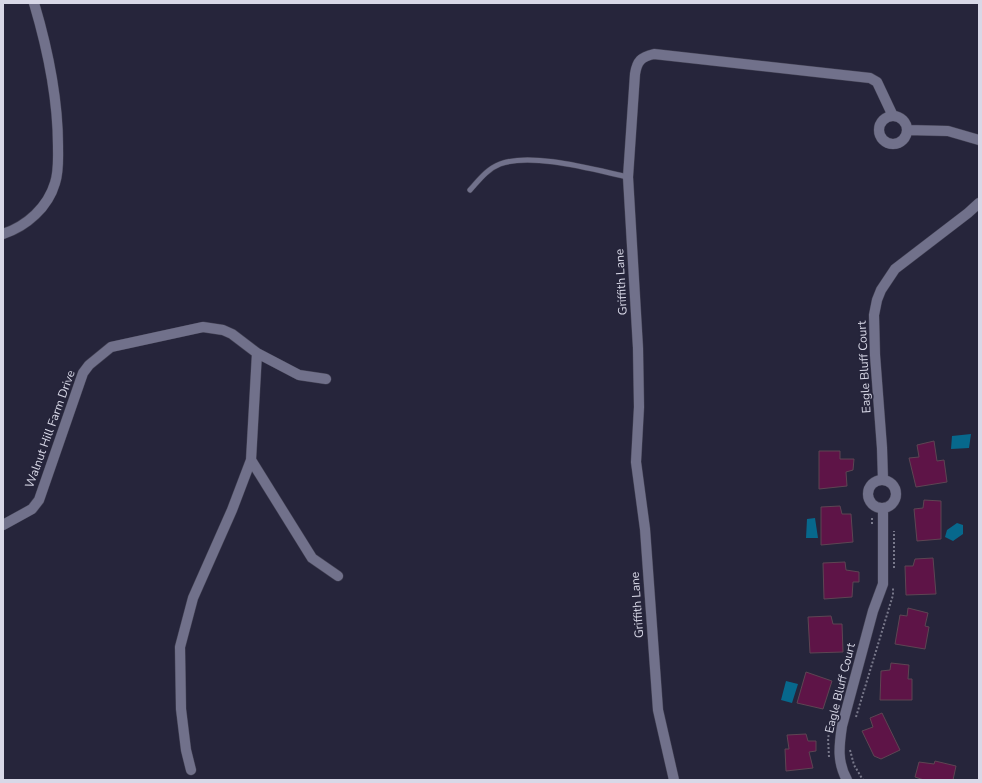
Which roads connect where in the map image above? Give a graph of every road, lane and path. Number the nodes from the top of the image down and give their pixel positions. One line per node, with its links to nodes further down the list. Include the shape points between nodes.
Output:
1 (34, 3): 8 (street, via 52,74 58,121 58,160 55,182 46,203 24,223)
2 (893, 116): 3 (street, via 903,120); 3 (street, via 886,118 881,124 879,132 884,140 896,143 904,139); 5 (street, Griffith Lane, via 877,82 870,78 654,54 643,57 637,63)
3 (907, 130): 4 (street, via 948,131)
4 (979, 140)
5 (628, 177): 6 (lane, via 534,160 515,160 499,164 484,174); 22 (street, Griffith Lane, via 638,348 636,462 645,529 658,710)
6 (470, 190)
7 (979, 203): 12 (street, Eagle Bluff Court, via 895,269 877,300 874,315 874,355)
8 (3, 234)
9 (257, 353): 10 (street, Walnut Hill Farm Drive, via 299,375); 11 (street); 14 (street, Walnut Hill Farm Drive, via 232,334 214,328 111,347 89,365 84,373 39,500 32,509)
10 (326, 379)
11 (251, 460): 17 (street, via 312,558); 21 (street, via 193,598 180,647 181,709)
12 (883, 480): 13 (street, via 891,483 896,494 891,506); 13 (street, via 870,486 868,495 871,503)
13 (883, 508): 23 (street, Eagle Bluff Court, via 883,584 842,726 840,741 840,765)
14 (3, 525)
15 (894, 529): 16 (path)
16 (894, 570)
17 (338, 576)
18 (893, 584): 19 (path, via 892,595)
19 (855, 718)
20 (850, 747): 24 (path, via 854,764)
21 (191, 770)
22 (674, 780)
23 (847, 780)
24 (863, 780)

